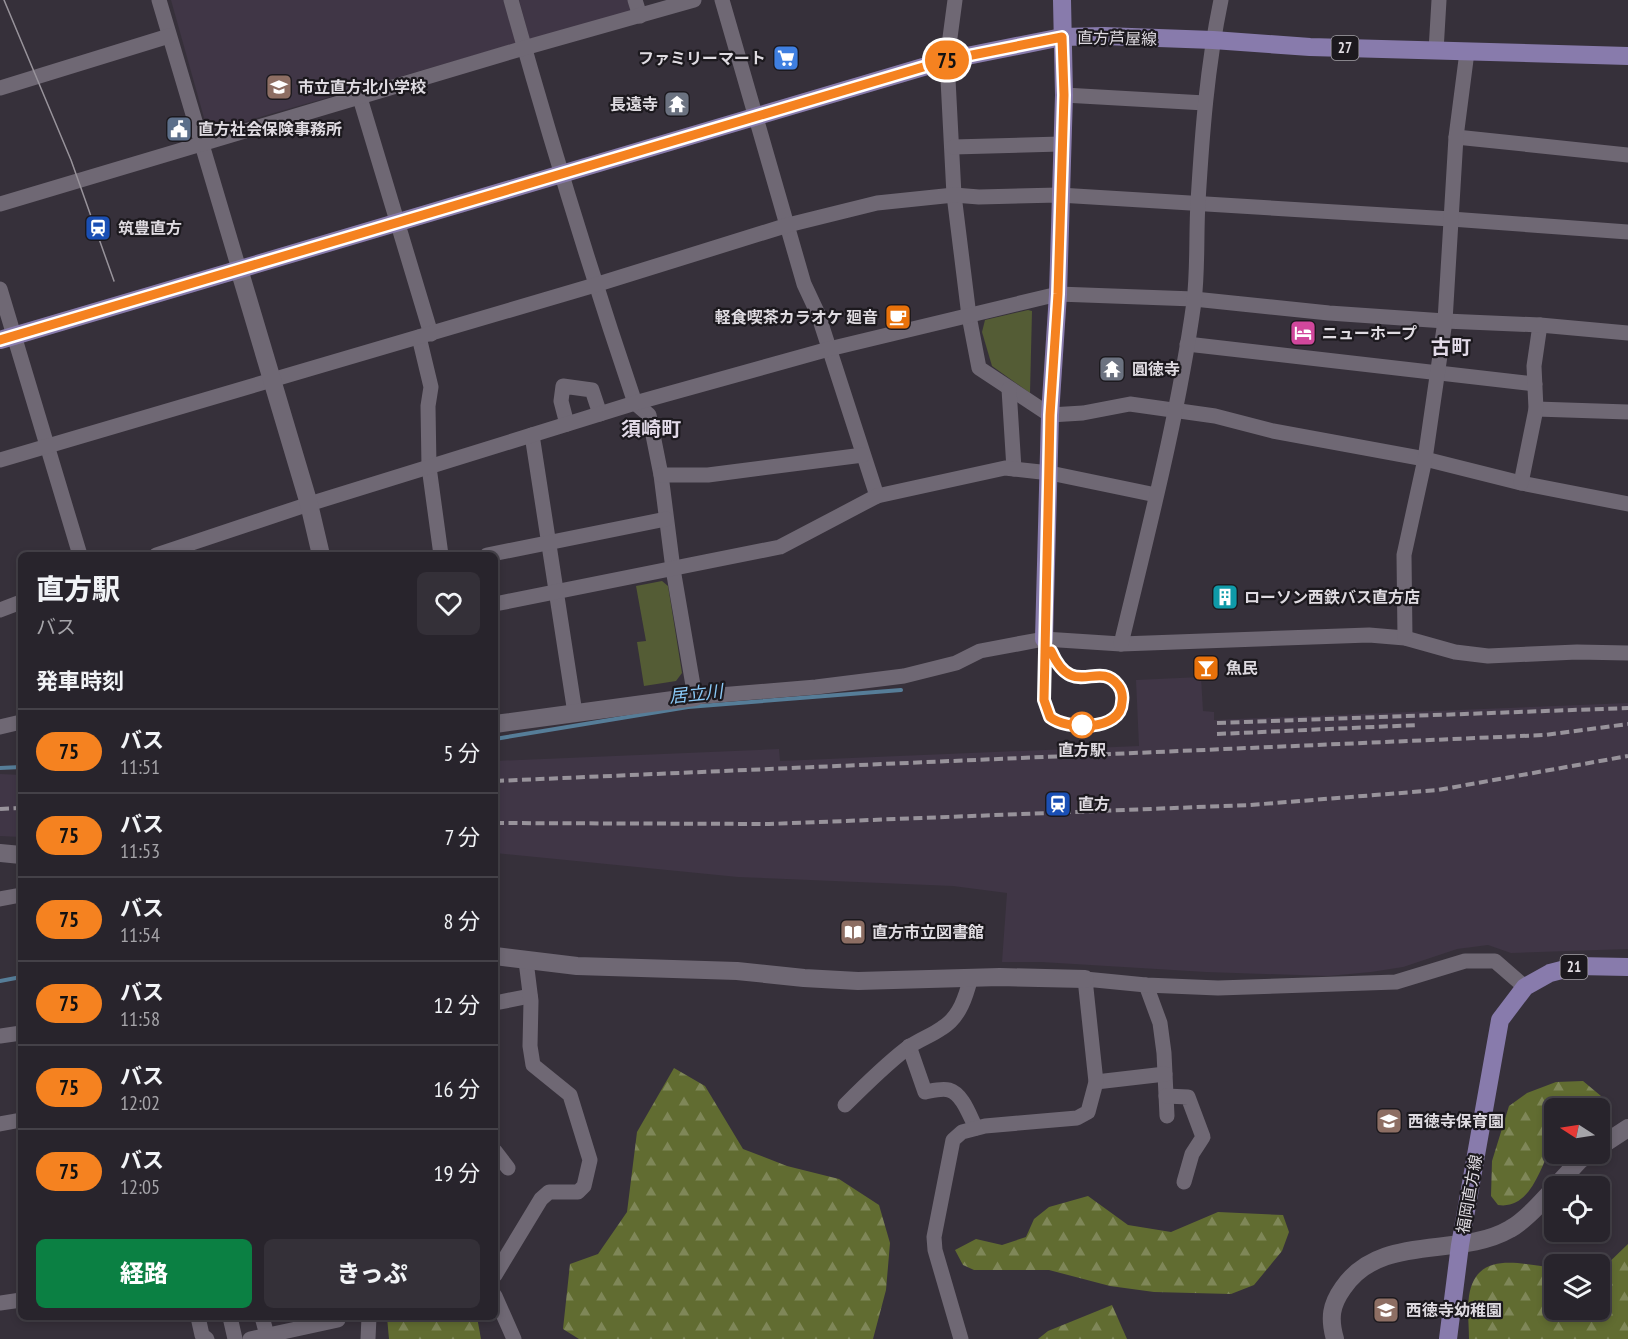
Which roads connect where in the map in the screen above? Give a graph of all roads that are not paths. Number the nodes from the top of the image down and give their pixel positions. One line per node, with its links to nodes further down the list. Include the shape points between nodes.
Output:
1 (159, 0): 11 (street)
2 (511, 0): 14 (street)
3 (635, 0): 10 (street)
4 (694, 0): 10 (street)
5 (722, 0): 23 (street)
6 (955, 0): 18 (street)
7 (1062, 0): 12 (main road)
8 (1221, 0): 13 (street)
9 (1439, 0): 15 (street)
10 (640, 16): 14 (street)
11 (170, 36): 19 (street); 25 (street)
12 (1062, 37): 13 (main road, 直方芦屋線 / 27); 18 (main road, 直方芦屋線 / 27); 20 (main road)
13 (1213, 40): 15 (main road, 直方芦屋線 / 27); 22 (street)
14 (524, 48): 21 (street); 29 (street)
15 (1436, 51): 16 (main road, 直方芦屋線 / 27)
16 (1467, 52): 17 (main road, 直方芦屋線 / 27); 24 (street)
17 (1628, 56)
18 (947, 60): 23 (main road, 直方芦屋線 / 27); 27 (street)
19 (0, 88)
20 (1064, 95): 22 (street); 26 (main road)
21 (360, 98): 25 (street); 35 (street)
22 (1206, 103): 32 (street)
23 (755, 117): 29 (main road, 直方芦屋線 / 27); 36 (street)
24 (1456, 137): 28 (street); 34 (street)
25 (201, 144): 33 (street); 38 (street)
26 (1061, 144): 27 (street); 31 (main road)
27 (953, 147): 30 (street)
28 (1628, 155)
29 (560, 173): 35 (main road, 直方芦屋線 / 27); 39 (street)
30 (954, 195): 31 (street); 36 (street, via 878,203); 43 (street)
31 (1059, 195): 32 (street); 41 (main road)
32 (1198, 203): 34 (street); 42 (street)
33 (0, 204)
34 (1451, 219): 37 (street); 44 (street)
35 (397, 221): 38 (main road, 直方芦屋線 / 27); 47 (street)
36 (788, 225): 39 (street); 50 (street, via 804,284)
37 (1628, 232)
38 (239, 269): 48 (main road, 直方芦屋線 / 27); 52 (street)
39 (595, 285): 47 (street); 55 (street)
40 (0, 289): 48 (street)
41 (1058, 294): 42 (street); 43 (street); 60 (main road)
42 (1194, 299): 44 (street); 49 (street)
43 (969, 316): 50 (street); 54 (street, via 979,368)
44 (1445, 321): 45 (street); 51 (street)
45 (1540, 325): 46 (street); 53 (street)
46 (1628, 333)
47 (425, 335): 52 (street); 67 (street, via 431,387)
48 (7, 338): 63 (street)
49 (1187, 344): 51 (street); 57 (street)
50 (829, 349): 55 (street); 64 (street)
51 (1438, 371): 53 (street); 65 (street)
52 (273, 380): 63 (street); 74 (street)
53 (1535, 384): 56 (street)
54 (1009, 389): 60 (street); 68 (street)
55 (635, 403): 59 (street); 70 (street, via 649,416)
56 (1536, 409): 58 (street); 71 (street)
57 (1174, 411): 60 (street, via 1130,404); 65 (street); 72 (street)
58 (1628, 412)
59 (600, 414): 61 (street); 61 (street, via 592,390 563,386 561,401)
60 (1050, 415): 69 (main road)
61 (567, 424): 62 (street)
62 (532, 435): 67 (street); 77 (street)
63 (47, 446): 66 (street); 78 (street)
64 (863, 455): 70 (street, via 708,475); 73 (street)
65 (1425, 459): 71 (street); 88 (street, via 1404,555)
66 (0, 460)
67 (429, 467): 74 (street); 81 (street)
68 (1014, 469): 69 (street); 73 (street)
69 (1050, 473): 72 (street); 89 (main road)
70 (661, 476): 76 (street)
71 (1521, 483): 75 (street)
72 (1156, 495): 90 (street)
73 (877, 496): 83 (street, via 780,548)
74 (309, 504): 79 (street); 80 (street)
75 (1628, 504)
76 (666, 519): 77 (street); 83 (street)
77 (548, 542): 82 (street); 84 (street)
78 (79, 552)
79 (165, 552)
80 (320, 552)
81 (441, 552)
82 (498, 553)
83 (673, 569): 84 (street); 92 (street)
84 (556, 593): 86 (street); 93 (street)
85 (18, 603): 87 (street)
86 (498, 603)
87 (0, 610)
88 (1406, 638): 90 (street, via 1369,634); 91 (street, via 1455,652 1488,656)
89 (1044, 639): 90 (street); 92 (street, via 980,651 956,663 904,676)
90 (1121, 644)
91 (1628, 653)
92 (695, 697): 93 (street)
93 (575, 713): 95 (street)
94 (18, 723): 96 (street)
95 (498, 724)
96 (0, 727)
97 (0, 853): 98 (street)
98 (18, 855)
99 (18, 896): 100 (street)
100 (0, 899)
101 (498, 956): 102 (street)
102 (526, 961): 104 (street, via 858,981); 108 (street)
103 (1628, 967): 107 (main road, 福岡直方線 / 21, via 1577,966 1550,973)
104 (971, 977): 105 (street); 112 (street, via 965,1001 953,1018)
105 (1085, 979): 106 (street); 114 (street)
106 (1146, 985): 107 (street, via 1218,988 1396,982 1465,961 1495,961); 113 (street, via 1160,1023)
107 (1524, 987): 127 (main road, 福岡直方線 / 21, via 1500,1020)
108 (530, 996): 109 (street); 128 (street, via 533,1065 570,1095 590,1160 584,1186 578,1192 549,1192 541,1199)
109 (498, 1002)
110 (18, 1033): 111 (street)
111 (0, 1036)
112 (909, 1046): 116 (street); 120 (street, via 924,1092 949,1090 957,1095)
113 (1164, 1074): 114 (street); 115 (street)
114 (1096, 1082): 120 (street, via 1088,1112 1077,1118)
115 (1166, 1096): 117 (street); 126 (street, via 1188,1096 1203,1137 1191,1154)
116 (845, 1105)
117 (1167, 1116)
118 (18, 1121): 119 (street)
119 (0, 1124)
120 (976, 1128): 144 (street, via 953,1140 934,1238 934,1250)
121 (1628, 1128): 122 (street)
122 (1610, 1139)
123 (498, 1155): 125 (street)
124 (1576, 1164): 127 (street, via 1511,1229)
125 (508, 1168)
126 (1185, 1182)
127 (1460, 1245): 145 (street, via 1431,1246 1380,1257 1351,1276 1333,1302 1331,1326); 146 (main road, 福岡直方線 / 21)
128 (498, 1270)
129 (18, 1300): 130 (street)
130 (0, 1303)
131 (498, 1303): 143 (street)
132 (199, 1320): 139 (street)
133 (231, 1320): 140 (street)
134 (263, 1320): 138 (street)
135 (338, 1320): 137 (street)
136 (369, 1320): 142 (street)
137 (301, 1322): 138 (street)
138 (267, 1335): 141 (street)
139 (207, 1339)
140 (235, 1339)
141 (250, 1339)
142 (368, 1339)
143 (514, 1339)
144 (961, 1339)
145 (1335, 1339)
146 (1448, 1339)

